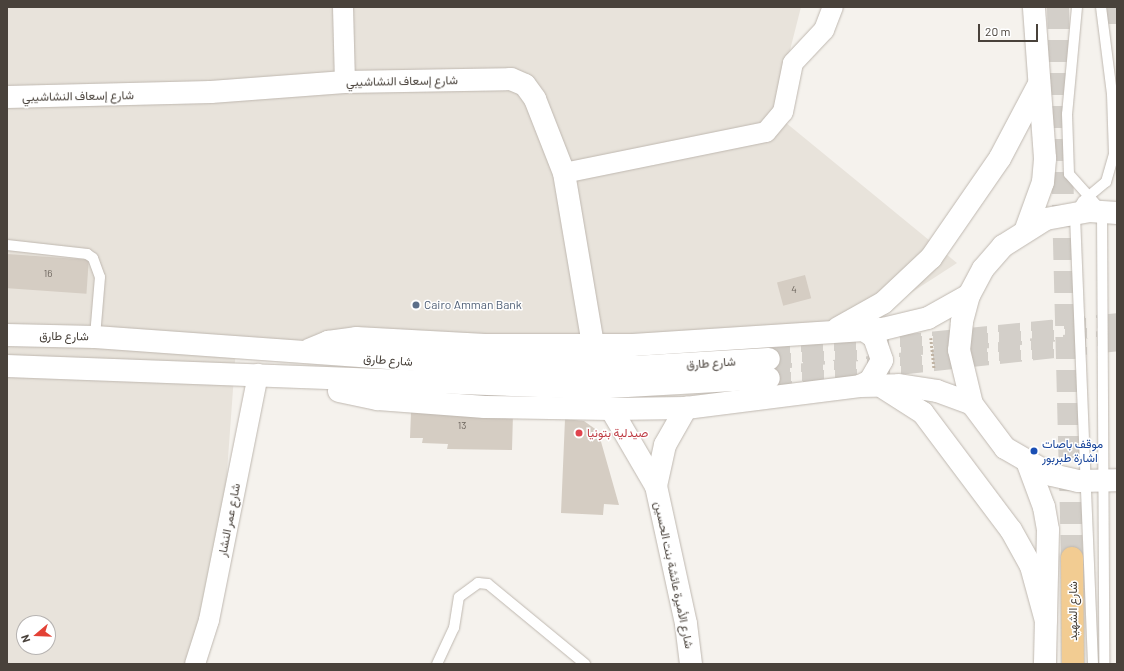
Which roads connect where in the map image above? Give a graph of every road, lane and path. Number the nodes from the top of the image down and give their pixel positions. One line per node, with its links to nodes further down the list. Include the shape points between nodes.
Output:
1 (343, 7): 6 (street)
2 (833, 7): 9 (street, via 824,30 793,63 783,112 766,132)
3 (1034, 7): 7 (street)
4 (1077, 7): 10 (lane, via 1067,114 1067,165 1074,183)
5 (1101, 7): 10 (lane, via 1112,94 1114,154 1106,182)
6 (345, 82): 8 (street, شارع إسعاف النشاشيبي, via 211,92); 9 (street, شارع إسعاف النشاشيبي, via 511,79 525,85 535,98)
7 (1039, 84): 12 (street, via 1045,158 1040,194); 16 (street, via 1000,158 932,258 883,303)
8 (7, 97)
9 (564, 174): 19 (street, شارع إسعاف النشاشيبي)
10 (1103, 207): 11 (street); 29 (lane)
11 (1075, 213): 12 (street, via 1046,219); 29 (lane)
12 (1026, 229): 14 (street, via 998,252)
13 (7, 245): 18 (lane, via 87,254 93,258 100,278)
14 (969, 295): 15 (street, via 920,322); 25 (street, via 959,350)
15 (864, 330): 16 (street); 24 (street, via 874,337 882,360)
16 (832, 331): 19 (street)
17 (7, 335): 18 (street, شارع طارق)
18 (95, 336): 20 (street, شارع طارق)
19 (593, 345): 20 (street, via 356,338 328,342)
20 (302, 353): 23 (street, شارع طارق, via 485,365 769,368 592,388)
21 (7, 366): 22 (street, شارع طارق)
22 (258, 374): 23 (street, شارع طارق); 33 (street, شارع عمر النشار, via 209,620)
23 (310, 378): 27 (street, via 332,389 378,399)
24 (869, 386): 25 (street, via 919,388); 26 (street); 32 (street, via 923,413 1011,530 1031,566)
25 (972, 404): 28 (street, via 1005,448)
26 (686, 408): 27 (street); 30 (street, شارع الأميرة عائشة بنت الحسين, via 665,445)
27 (611, 409): 30 (street, شارع الأميرة عائشة بنت الحسين)
28 (1028, 464): 29 (street, via 1052,475); 32 (street, via 1044,507 1048,530)
29 (1102, 481): 39 (lane, via 1092,572); 40 (lane)
30 (656, 486): 36 (street, شارع الأميرة عائشة بنت الحسين, via 686,624)
31 (1072, 558): 38 (highway, شارع الشهيد)
32 (1046, 621): 37 (street)
33 (195, 664)
34 (437, 664): 35 (lane, via 452,635 459,597 478,583 488,584)
35 (586, 664)
36 (691, 664)
37 (1045, 664)
38 (1073, 664)
39 (1093, 664)
40 (1104, 664)

